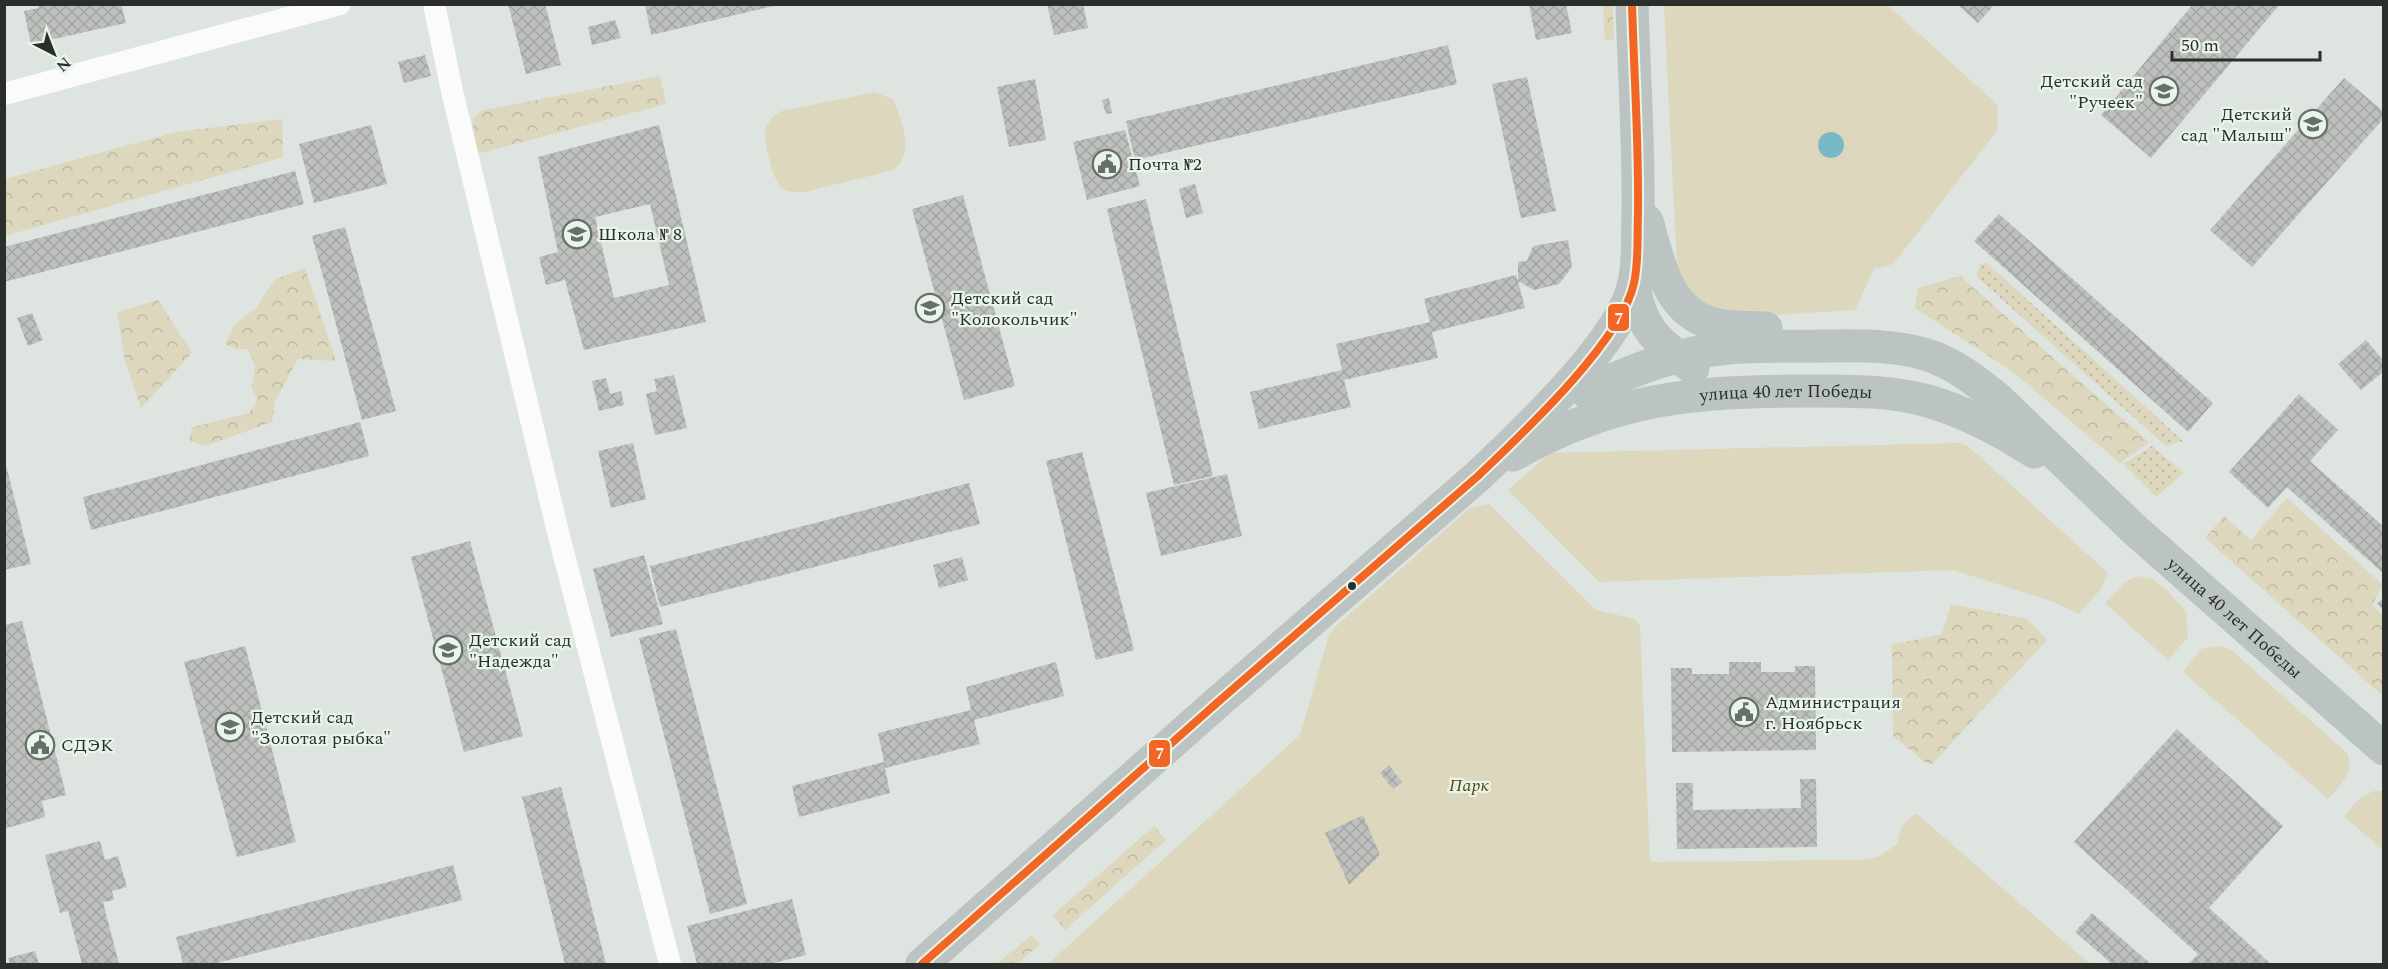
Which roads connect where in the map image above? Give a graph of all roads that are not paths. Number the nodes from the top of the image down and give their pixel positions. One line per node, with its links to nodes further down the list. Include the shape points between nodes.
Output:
1 (340, 4): 4 (street)
2 (434, 4): 17 (street, via 537,446)
3 (1632, 4): 5 (main road)
4 (4, 94)
5 (1639, 160): 6 (main road); 7 (main road)
6 (1646, 215): 8 (main road, via 1650,281); 9 (main road, via 1664,279 1675,298 1706,321 1722,326 1851,332)
7 (1634, 283): 8 (main road); 13 (main road, via 1606,338)
8 (1641, 318): 10 (main road); 12 (main road, via 1612,367)
9 (1923, 353): 10 (main road, улица 40 лет Победы, via 1865,345 1730,347); 15 (main road, улица 40 лет Победы, via 1976,381)
10 (1677, 357): 11 (main road); 12 (main road, улица 40 лет Победы)
11 (1740, 391): 14 (main road, улица 40 лет Победы, via 1693,394 1627,406 1562,430); 15 (main road, улица 40 лет Победы, via 1862,391 1927,401 1989,426)
12 (1586, 392): 13 (main road)
13 (1517, 438): 14 (main road)
14 (1478, 476): 18 (main road)
15 (2087, 486): 16 (main road, улица 40 лет Победы)
16 (2384, 749)
17 (670, 964)
18 (922, 964)

